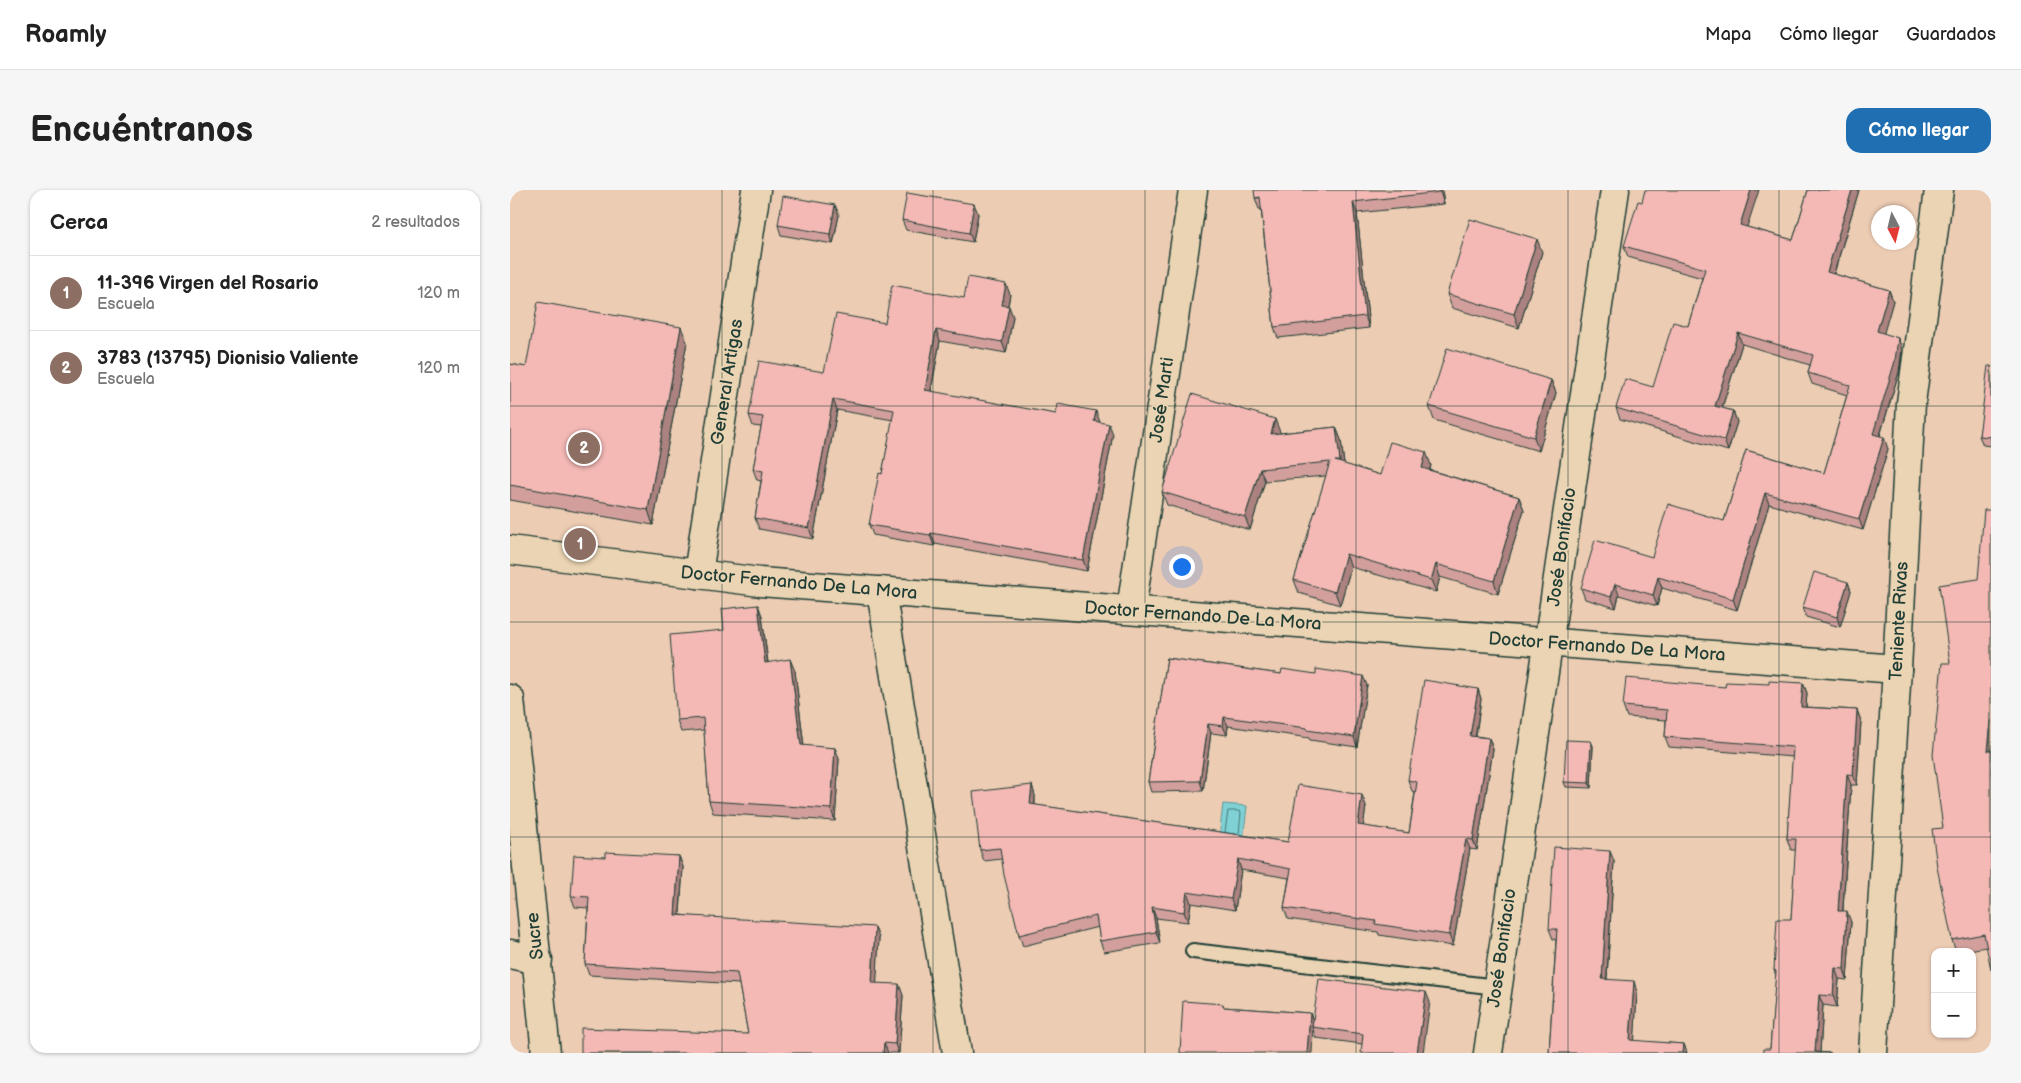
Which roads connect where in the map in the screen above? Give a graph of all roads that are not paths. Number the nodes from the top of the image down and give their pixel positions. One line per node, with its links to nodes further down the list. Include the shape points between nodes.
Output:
1 (756, 190): 6 (street, General Artigas)
2 (1193, 190): 8 (street, José Marti)
3 (1615, 190): 9 (street, José Bonifacio)
4 (1939, 190): 10 (street, Teniente Rivas, via 1911,403)
5 (510, 550): 6 (street, Doctor Fernando De La Mora)
6 (698, 574): 7 (street, Doctor Fernando De La Mora)
7 (881, 591): 8 (street, Doctor Fernando De La Mora); 17 (street)
8 (1131, 610): 9 (street, Doctor Fernando De La Mora)
9 (1548, 642): 10 (street, Doctor Fernando De La Mora); 15 (street, José Bonifacio)
10 (1897, 669): 19 (street, Teniente Rivas)
11 (510, 699): 14 (street, Sucre)
12 (1193, 951): 15 (lane)
13 (510, 954): 14 (street)
14 (538, 960): 16 (street, Sucre)
15 (1496, 987): 18 (street, José Bonifacio)
16 (546, 1053)
17 (957, 1053)
18 (1488, 1053)
19 (1874, 1053)

